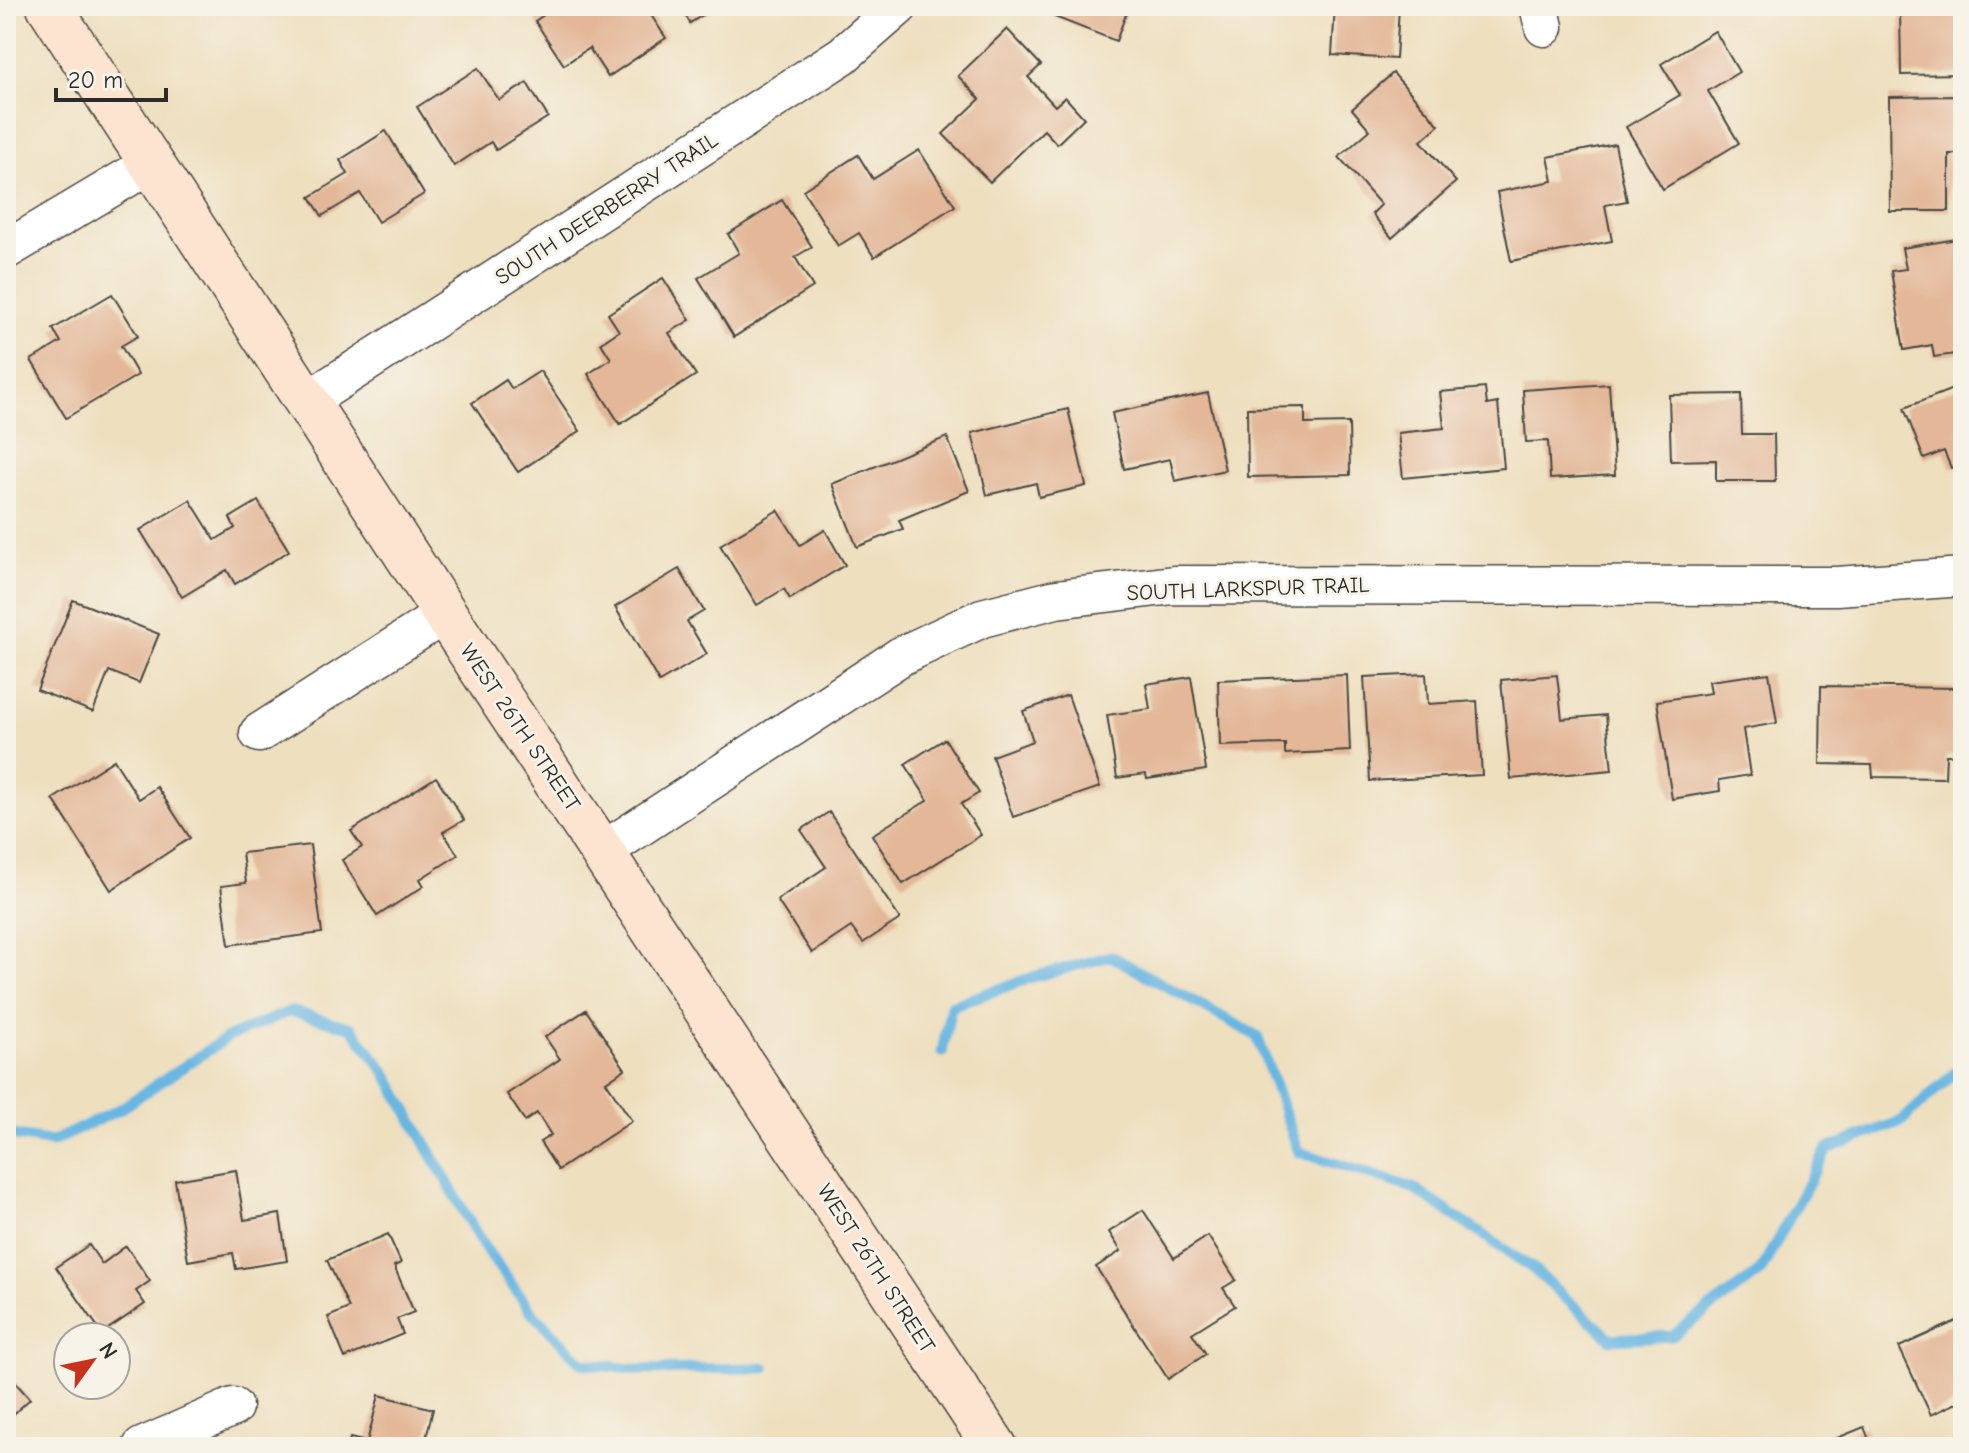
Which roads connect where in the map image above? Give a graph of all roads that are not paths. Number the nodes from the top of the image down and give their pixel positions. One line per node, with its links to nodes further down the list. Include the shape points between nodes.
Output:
1 (49, 6): 3 (main road, WEST 26TH STREET)
2 (899, 6): 5 (street, SOUTH DEERBERRY TRAIL, via 843,55)
3 (152, 163): 4 (street); 5 (main road, WEST 26TH STREET)
4 (6, 250)
5 (307, 401): 7 (main road, WEST 26TH STREET)
6 (1963, 577): 9 (street, SOUTH LARKSPUR TRAIL, via 1837,586 1174,585 1056,599 982,618 901,656)
7 (445, 614): 8 (street); 9 (main road, WEST 26TH STREET)
8 (259, 733)
9 (603, 851): 12 (main road, WEST 26TH STREET)
10 (233, 1407): 11 (street)
11 (142, 1447)
12 (995, 1447)

